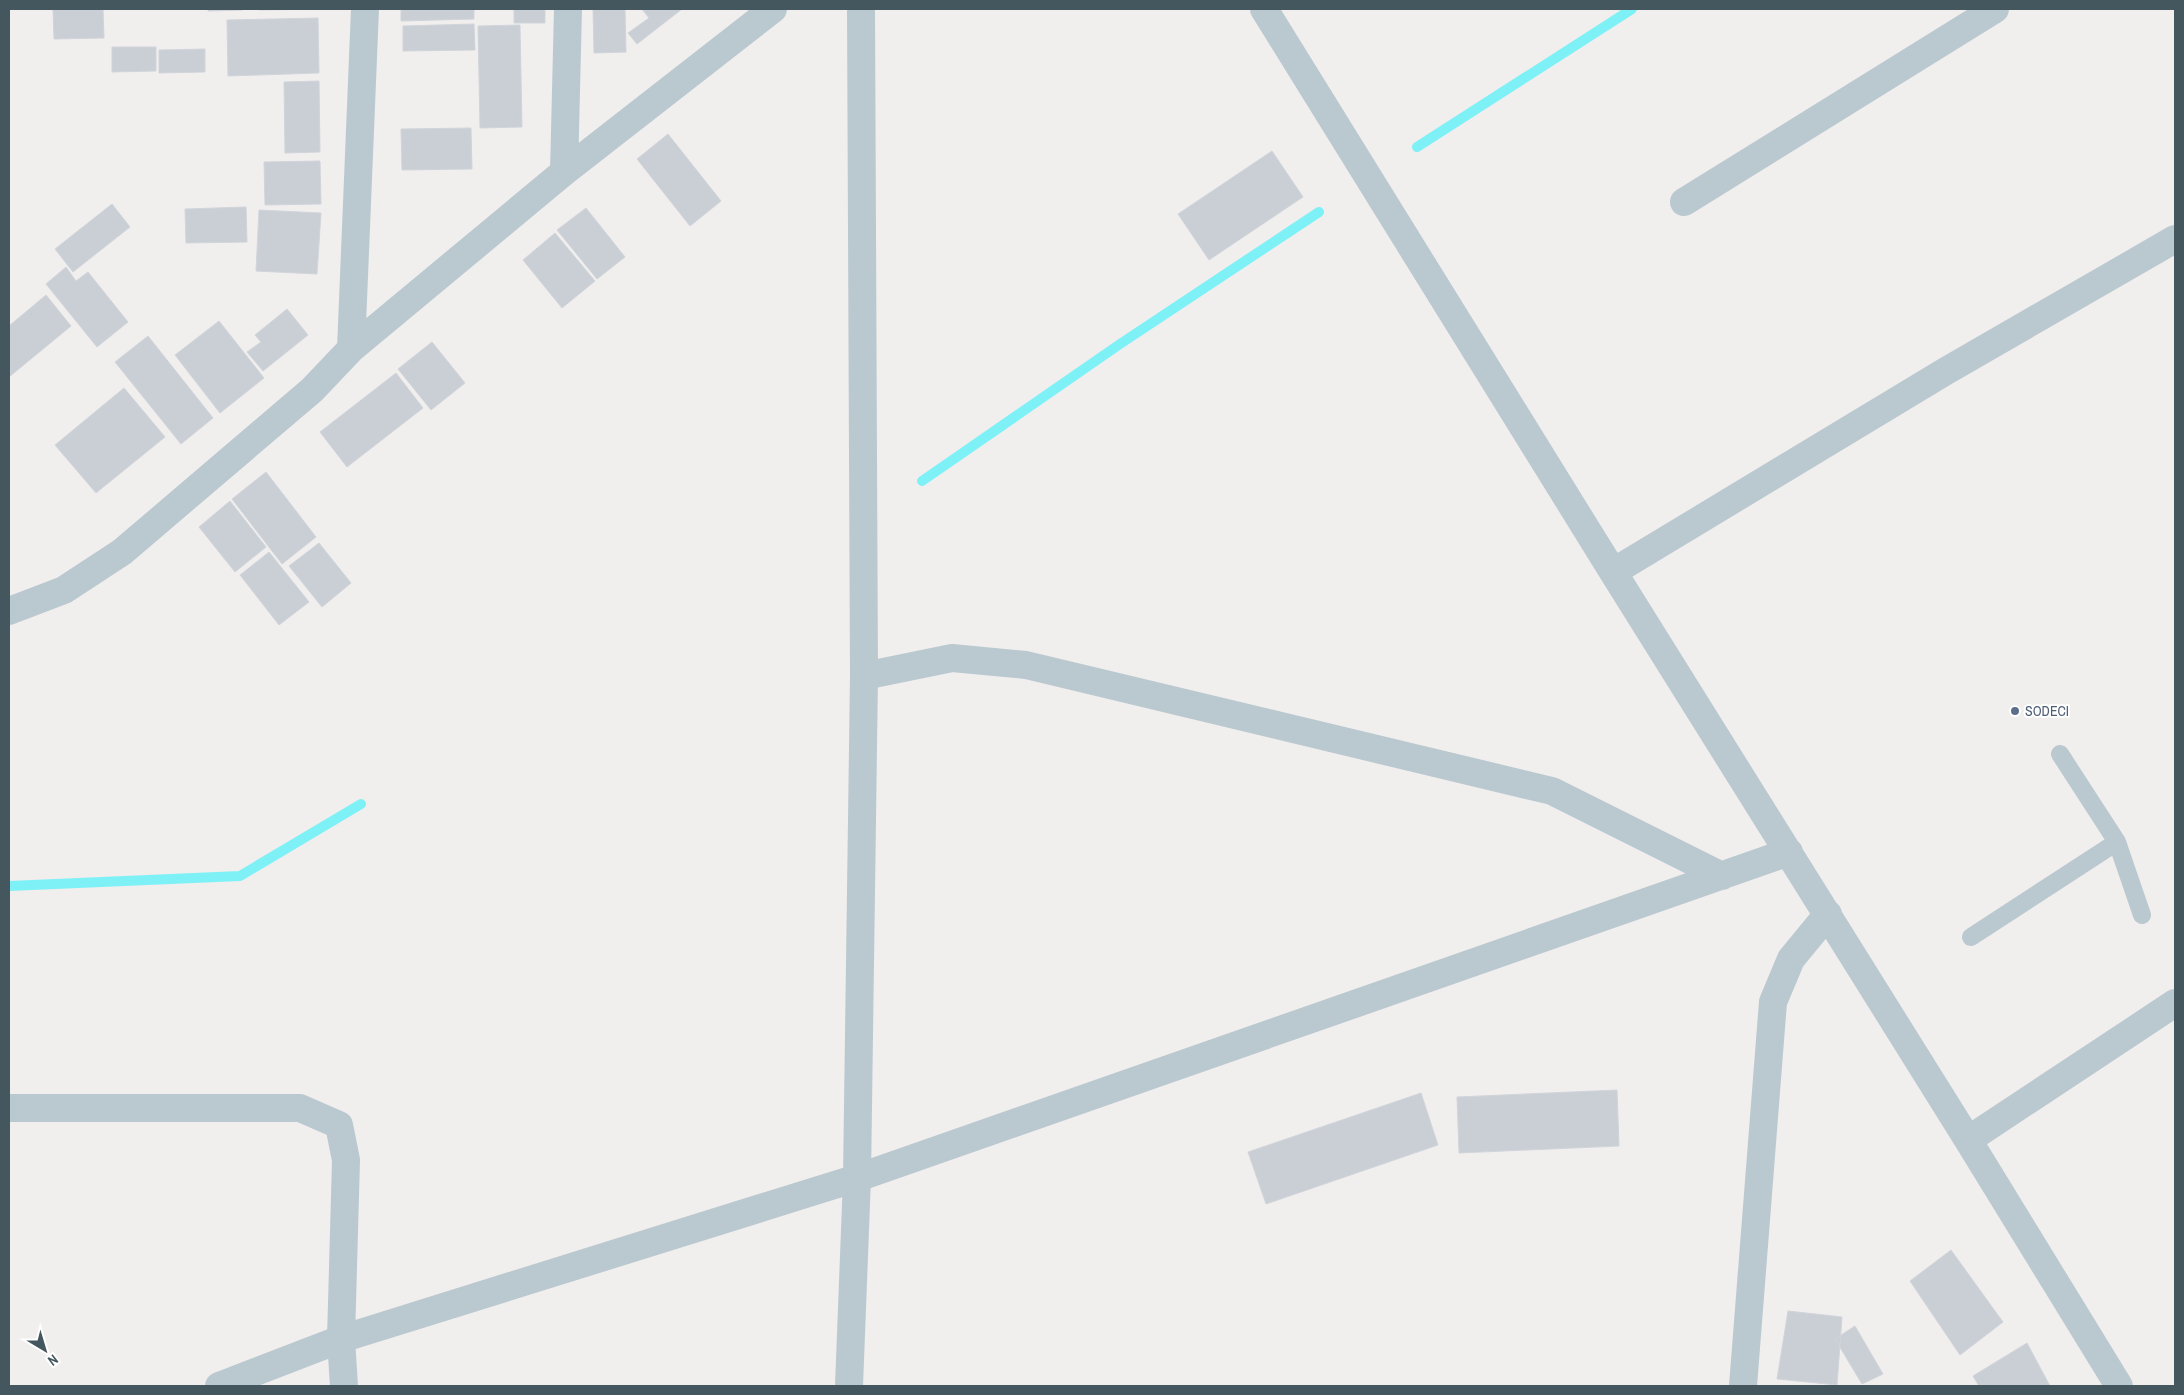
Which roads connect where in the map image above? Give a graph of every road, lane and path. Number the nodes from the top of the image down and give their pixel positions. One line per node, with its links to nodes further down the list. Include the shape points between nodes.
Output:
1 (365, 9): 10 (street)
2 (568, 9): 7 (street)
3 (773, 9): 7 (street)
4 (861, 9): 13 (street)
5 (1264, 9): 11 (street)
6 (1995, 9): 8 (street)
7 (564, 172): 10 (street)
8 (1684, 202)
9 (2175, 239): 11 (street, via 1946,370)
10 (351, 349): 12 (street, via 312,390 122,552 64,590)
11 (1613, 572): 16 (street)
12 (9, 611)
13 (864, 676): 17 (street, via 952,658 1026,665 1552,791); 24 (street)
14 (2060, 754): 15 (lane)
15 (2117, 842): 19 (lane); 20 (lane)
16 (1789, 852): 17 (street); 18 (street)
17 (1722, 876): 24 (street)
18 (1828, 914): 23 (street); 29 (street, via 1791,959 1773,1002)
19 (2142, 915)
20 (1971, 937)
21 (2175, 1003): 23 (street)
22 (9, 1108): 25 (street, via 300,1108 338,1125 346,1160)
23 (1968, 1140): 30 (street)
24 (856, 1178): 25 (street); 28 (street)
25 (341, 1339): 26 (street); 27 (street)
26 (219, 1386)
27 (344, 1386)
28 (849, 1386)
29 (1743, 1386)
30 (2118, 1386)

